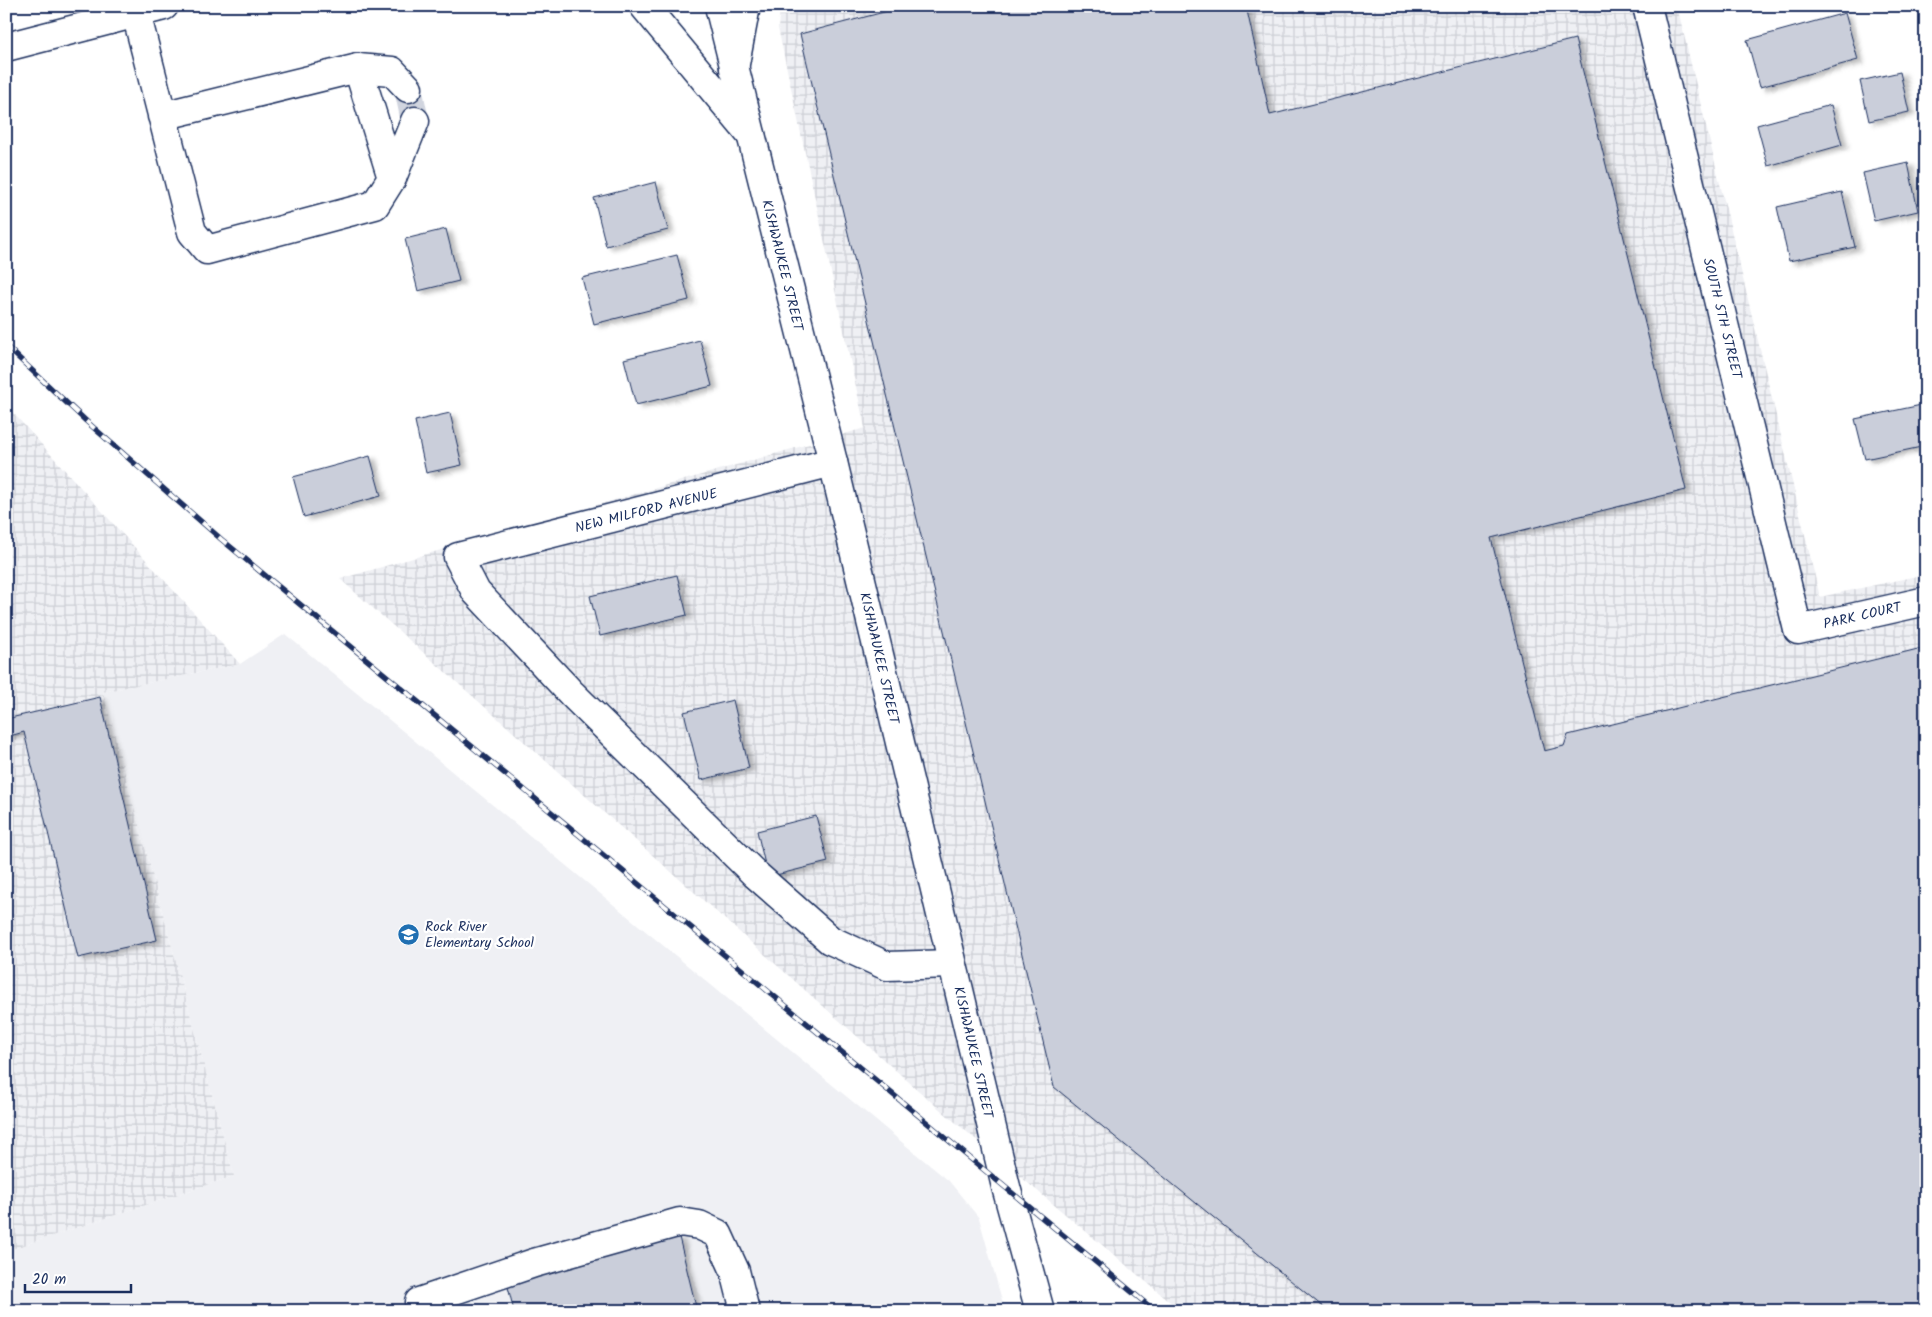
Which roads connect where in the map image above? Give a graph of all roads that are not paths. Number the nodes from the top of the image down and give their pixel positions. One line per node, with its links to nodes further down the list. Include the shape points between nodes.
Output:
1 (164, 6): 6 (street)
2 (644, 6): 13 (street)
3 (719, 6): 9 (street, KISHWAUKEE STREET)
4 (746, 6): 9 (street)
5 (1648, 6): 17 (street, SOUTH 5TH STREET)
6 (136, 14): 7 (street); 11 (street)
7 (6, 47)
8 (358, 68): 10 (street, via 392,71); 11 (street); 14 (street)
9 (734, 69): 13 (street, KISHWAUKEE STREET)
10 (408, 88)
11 (162, 116): 14 (street, via 192,232 207,250 375,205)
12 (415, 121): 14 (street)
13 (751, 135): 15 (street, KISHWAUKEE STREET)
14 (392, 178)
15 (833, 462): 18 (street, KISHWAUKEE STREET); 18 (street, NEW MILFORD AVENUE, via 458,557 476,592 572,694 755,874 830,940 887,966)
16 (1926, 601): 17 (street, PARK COURT)
17 (1798, 630)
18 (952, 964): 21 (street, KISHWAUKEE STREET)
19 (422, 1311): 20 (street, via 420,1302 428,1299 534,1263 680,1222 699,1225 718,1234 735,1271)
20 (745, 1311)
21 (1040, 1311)

